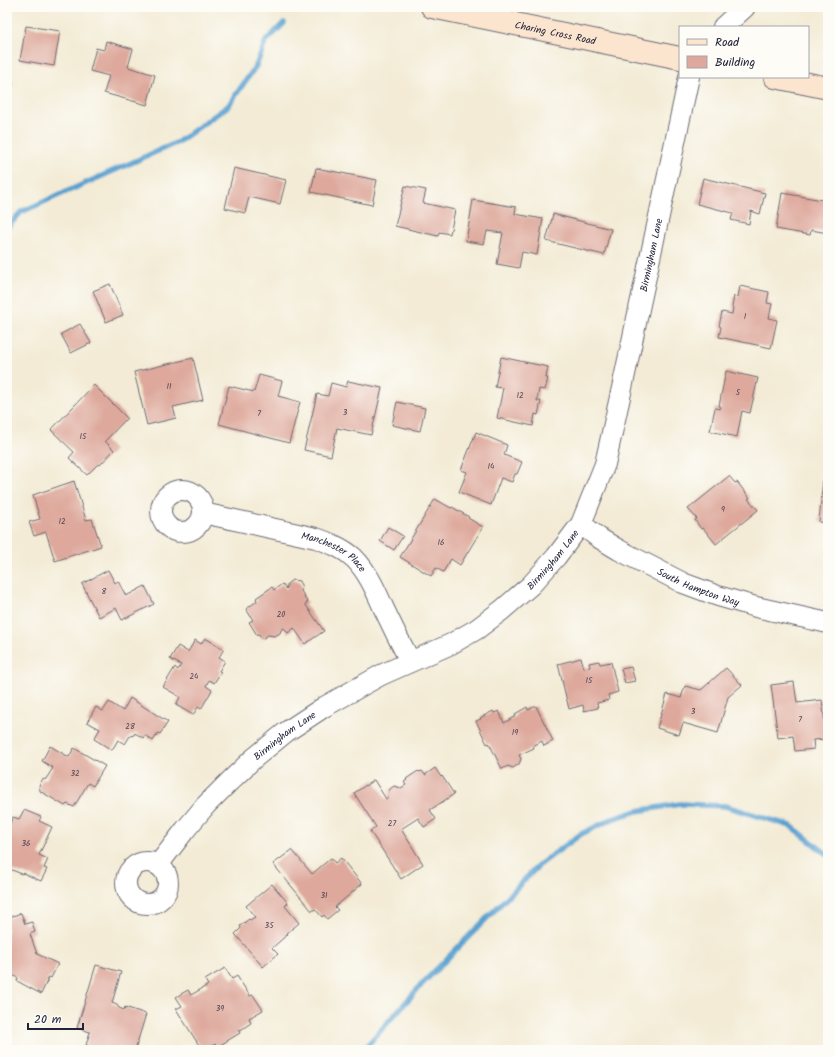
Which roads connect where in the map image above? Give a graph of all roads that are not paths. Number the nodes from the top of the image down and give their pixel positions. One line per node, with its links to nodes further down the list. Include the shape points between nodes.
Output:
1 (432, 7): 4 (main road, Charing Cross Road)
2 (745, 7): 3 (street)
3 (724, 26)
4 (679, 58)
5 (689, 78): 9 (street, Birmingham Lane, via 605,464)
6 (779, 78): 7 (main road)
7 (828, 88)
8 (203, 513): 11 (street, Manchester Place, via 301,534 342,549 354,558 372,582)
9 (580, 524): 10 (street, South Hampton Way, via 619,550 683,583 756,607); 11 (street, Birmingham Lane, via 531,585 502,610 451,644)
10 (828, 623)
11 (410, 661): 12 (street, Birmingham Lane, via 330,704 286,732 253,759 206,805)
12 (158, 865)

